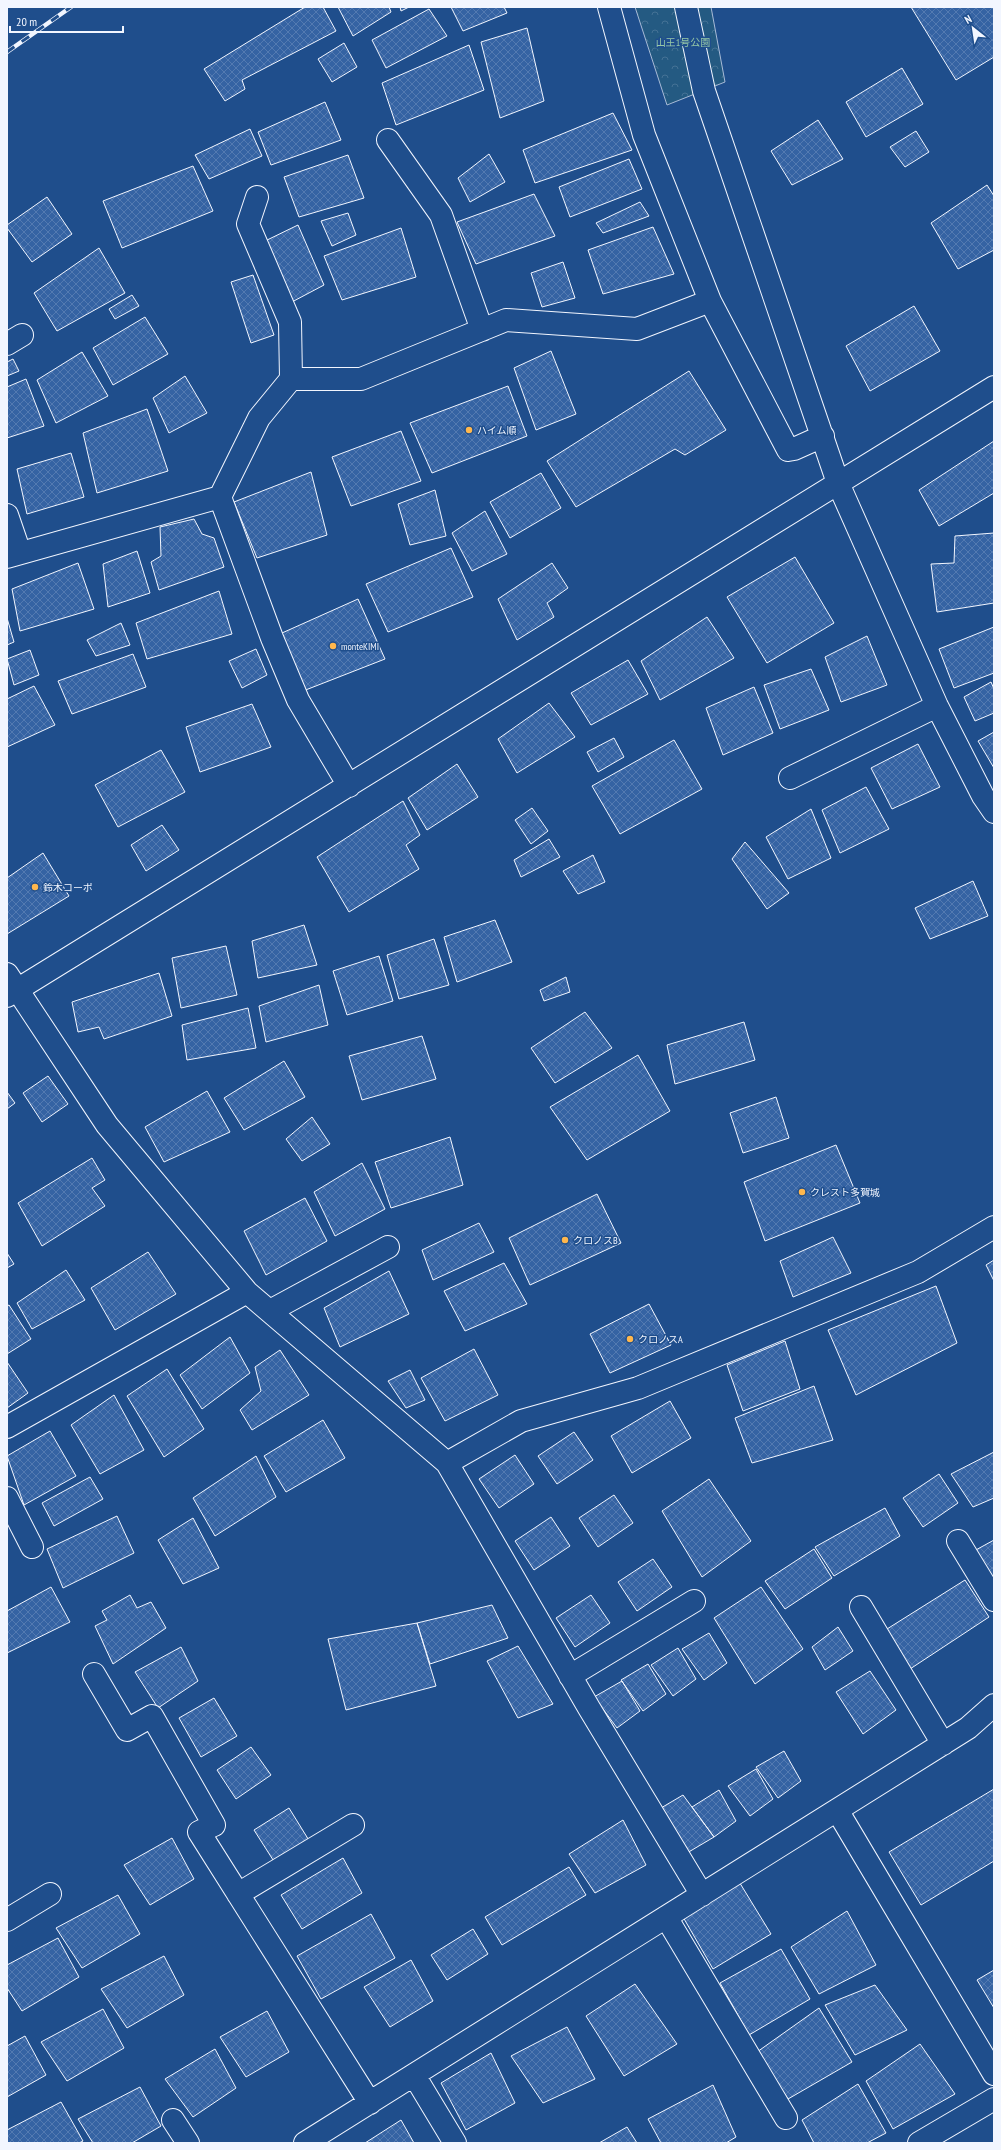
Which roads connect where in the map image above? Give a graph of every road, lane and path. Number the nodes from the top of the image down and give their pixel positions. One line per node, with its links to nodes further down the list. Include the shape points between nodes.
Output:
1 (609, 7): 5 (street, via 644,135)
2 (686, 7): 9 (street, via 704,91)
3 (388, 140): 6 (street, via 441,215)
4 (257, 197): 7 (street, via 248,224 290,322)
5 (710, 301): 6 (street, via 638,328 506,320); 9 (street, via 788,450)
6 (482, 330): 7 (street, via 361,379)
7 (291, 379): 11 (street, via 259,418)
8 (994, 387): 10 (street)
9 (823, 436): 10 (street)
10 (838, 483): 14 (street); 16 (street)
11 (220, 497): 13 (street); 16 (street, via 272,638 298,700)
12 (7, 515): 13 (street)
13 (14, 555)
14 (937, 706): 15 (street); 17 (street, via 983,796)
15 (790, 778)
16 (349, 786): 18 (street)
17 (994, 812)
18 (11, 986): 21 (street, via 107,1125)
19 (994, 1228): 24 (street, via 918,1272 638,1388 521,1421)
20 (388, 1247): 22 (street)
21 (247, 1292): 22 (street); 23 (street)
22 (270, 1311): 24 (street)
23 (7, 1427)
24 (447, 1463): 32 (street)
25 (7, 1498): 27 (street)
26 (958, 1541): 28 (street)
27 (32, 1547)
28 (994, 1600)
29 (694, 1601): 32 (street)
30 (861, 1607): 34 (street)
31 (94, 1674): 38 (street, via 127,1730 152,1716 214,1825 199,1832)
32 (570, 1676): 39 (street)
33 (994, 1704): 34 (street, via 968,1728)
34 (943, 1744): 35 (street)
35 (837, 1810): 39 (street); 42 (street)
36 (353, 1825): 38 (street)
37 (50, 1894): 41 (street)
38 (238, 1894): 45 (street)
39 (702, 1895): 40 (street)
40 (666, 1917): 43 (street); 46 (street)
41 (7, 1920)
42 (994, 2074)
43 (414, 2075): 45 (street); 50 (street)
44 (994, 2099): 51 (street)
45 (370, 2103): 49 (street)
46 (786, 2118)
47 (173, 2120): 48 (street)
48 (188, 2143)
49 (305, 2143)
50 (455, 2143)
51 (919, 2143)

